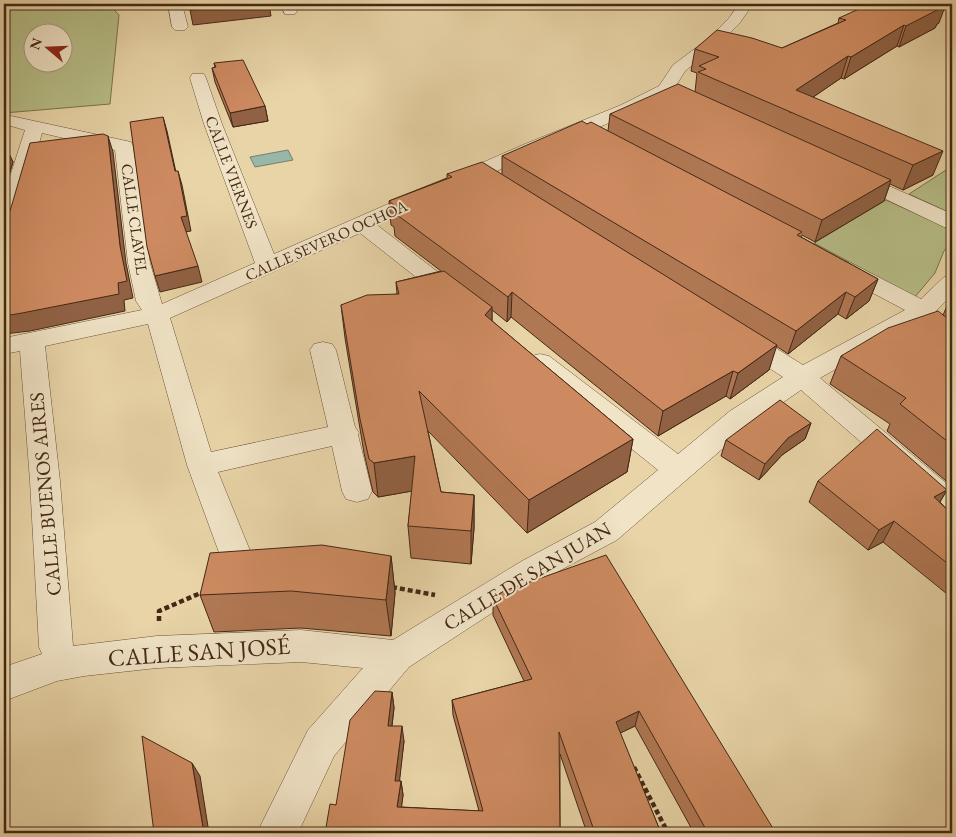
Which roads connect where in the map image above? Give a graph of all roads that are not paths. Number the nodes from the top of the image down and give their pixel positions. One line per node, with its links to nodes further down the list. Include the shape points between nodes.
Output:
1 (175, 4): 3 (street)
2 (746, 4): 8 (street, CALLE SEVERO OCHOA, via 714,41 679,68 674,94 590,133 560,136)
3 (180, 27)
4 (198, 78): 14 (street, CALLE VIERNES)
5 (7, 121): 6 (street, CALLE CLAVEL)
6 (36, 127): 12 (street); 18 (street, CALLE CLAVEL, via 124,146 139,263 148,301)
7 (841, 171): 10 (street)
8 (478, 172): 9 (street); 11 (street, CALLE SEVERO OCHOA)
9 (503, 188)
10 (952, 222)
11 (363, 225): 14 (street, CALLE SEVERO OCHOA); 17 (street)
12 (4, 227)
13 (822, 256): 16 (street)
14 (267, 265): 18 (street, CALLE SEVERO OCHOA)
15 (952, 282): 16 (street, CALLE DE SAN JUAN)
16 (923, 310): 21 (street, via 932,328); 24 (street, CALLE DE SAN JUAN)
17 (474, 311)
18 (157, 316): 20 (street, CALLE SEVERO OCHOA); 26 (street)
19 (719, 324): 24 (street)
20 (18, 344): 31 (street, CALLE BUENOS AIRES, via 45,482)
21 (952, 345)
22 (521, 348): 27 (street)
23 (323, 350): 25 (street)
24 (802, 377): 27 (street, CALLE DE SAN JUAN, via 740,418); 29 (street)
25 (345, 433): 26 (street); 28 (street)
26 (201, 465): 30 (street)
27 (678, 470): 32 (street, CALLE DE SAN JUAN, via 606,531 533,570)
28 (358, 490)
29 (952, 506)
30 (237, 558)
31 (56, 647)
32 (397, 656): 33 (street, CALLE SAN JOSÉ, via 301,646 158,652 57,665); 34 (street, CALLE DE SAN JUAN, via 321,743)
33 (4, 684)
34 (278, 833)

